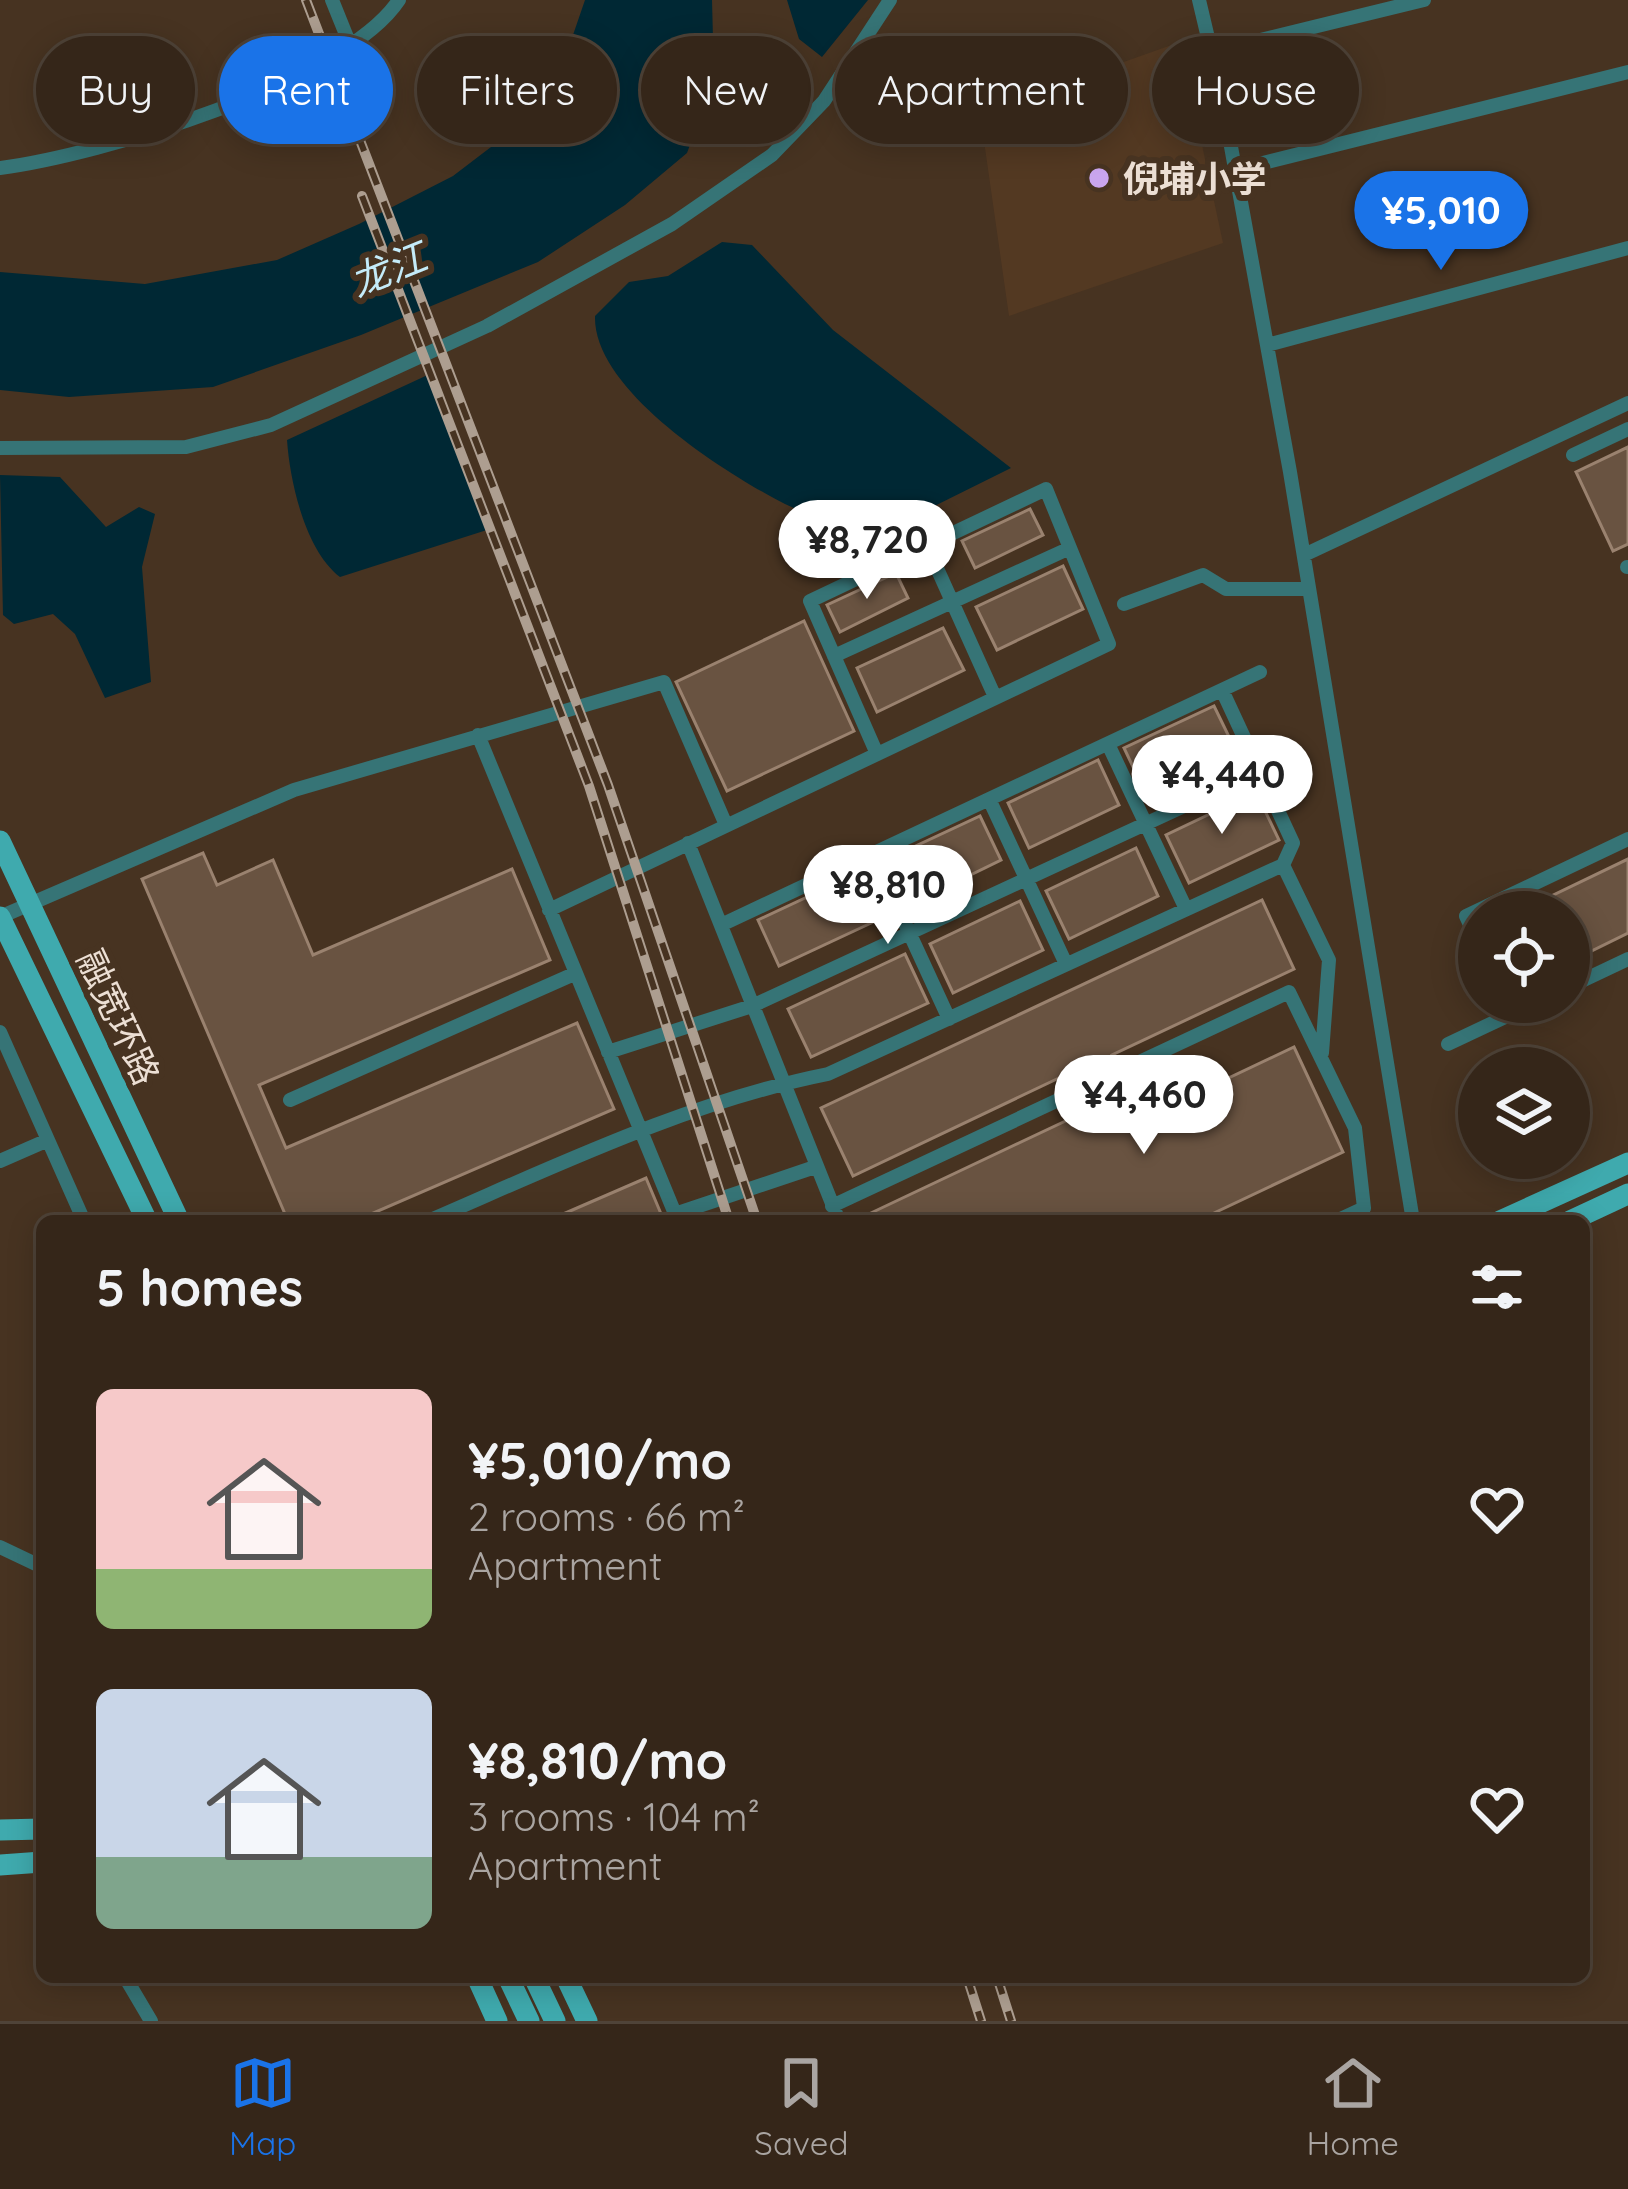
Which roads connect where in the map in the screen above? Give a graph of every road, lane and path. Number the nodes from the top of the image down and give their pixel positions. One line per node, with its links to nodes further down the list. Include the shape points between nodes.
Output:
1 (332, 0): 6 (street)
2 (399, 0): 7 (street)
3 (890, 0): 19 (street, via 824,101 772,154 672,224 487,326 271,425 187,447)
4 (1198, 0): 8 (street)
5 (1424, 0): 9 (street)
6 (347, 36)
7 (366, 36)
8 (1207, 36)
9 (1277, 36)
10 (1628, 72): 14 (street)
11 (219, 105): 13 (street, via 152,135)
12 (1230, 144): 14 (street)
13 (0, 168)
14 (1235, 170): 16 (street)
15 (1628, 248): 16 (street)
16 (1267, 345): 23 (street)
17 (1628, 403): 23 (street)
18 (1628, 429): 20 (street)
19 (0, 448)
20 (1573, 455)
21 (927, 546): 22 (street, via 1046,490); 25 (street); 27 (street, via 810,601)
22 (1070, 548): 25 (street); 30 (street, via 1109,644)
23 (1304, 555): 24 (street)
24 (1309, 589): 26 (street, via 1226,590 1203,575); 78 (street)
25 (952, 602): 27 (street); 30 (street)
26 (1124, 604)
27 (834, 656): 33 (street)
28 (1260, 672): 29 (street)
29 (1222, 690): 32 (street); 35 (street)
30 (995, 698): 33 (street)
31 (478, 735): 38 (street, via 664,682); 47 (street); 48 (street, via 294,790)
32 (1108, 744): 36 (street); 37 (street)
33 (877, 754): 38 (street)
34 (1292, 755): 35 (street)
35 (1260, 771): 37 (street); 43 (street, via 1293,843)
36 (989, 800): 42 (street); 44 (street)
37 (1146, 824): 44 (street); 46 (street)
38 (726, 825): 41 (street)
39 (1628, 839): 45 (street)
40 (0, 841): 73 (main road, 融宽环路, bridge)
41 (688, 843): 47 (street); 49 (street)
42 (873, 854): 49 (street); 50 (street)
43 (1283, 865): 46 (street); 61 (street, via 1328,960)
44 (1026, 879): 50 (street); 52 (street)
45 (1519, 891)
46 (1186, 909): 52 (street)
47 (549, 910): 53 (street)
48 (0, 917): 72 (main road, 融宽环路, bridge)
49 (721, 926): 55 (street)
50 (909, 933): 55 (street); 56 (street)
51 (1628, 959): 54 (street)
52 (1066, 964): 56 (street)
53 (574, 974): 60 (street); 63 (street)
54 (1590, 977)
55 (752, 1006): 60 (street); 62 (street)
56 (949, 1018): 62 (street, via 828,1074)
57 (1484, 1023): 59 (street)
58 (0, 1032): 65 (street)
59 (1448, 1044)
60 (608, 1052): 64 (street)
61 (1322, 1058): 70 (street, via 1289,992); 77 (street, via 1355,1128 1364,1208)
62 (783, 1083): 64 (street); 68 (street)
63 (290, 1100)
64 (640, 1130): 74 (street); 75 (street)
65 (48, 1140): 66 (street); 71 (street)
66 (0, 1161)
67 (1628, 1163): 79 (main road)
68 (815, 1167): 70 (street); 76 (street)
69 (1628, 1194): 80 (main road)
70 (836, 1214)
71 (81, 1215)
72 (144, 1215)
73 (175, 1215)
74 (442, 1215)
75 (675, 1215)
76 (684, 1215)
77 (1349, 1215)
78 (1412, 1215)
79 (1513, 1215)
80 (1583, 1215)
81 (0, 1547): 82 (street)
82 (36, 1564)
83 (36, 1829): 84 (main road)
84 (0, 1830)
85 (36, 1862): 86 (main road)
86 (0, 1864)
87 (129, 1983): 92 (street)
88 (480, 1983): 93 (main road)
89 (511, 1983): 94 (main road)
90 (537, 1983): 95 (main road)
91 (569, 1983): 96 (main road)
92 (151, 2021)
93 (497, 2021)
94 (530, 2021)
95 (555, 2021)
96 (587, 2021)

